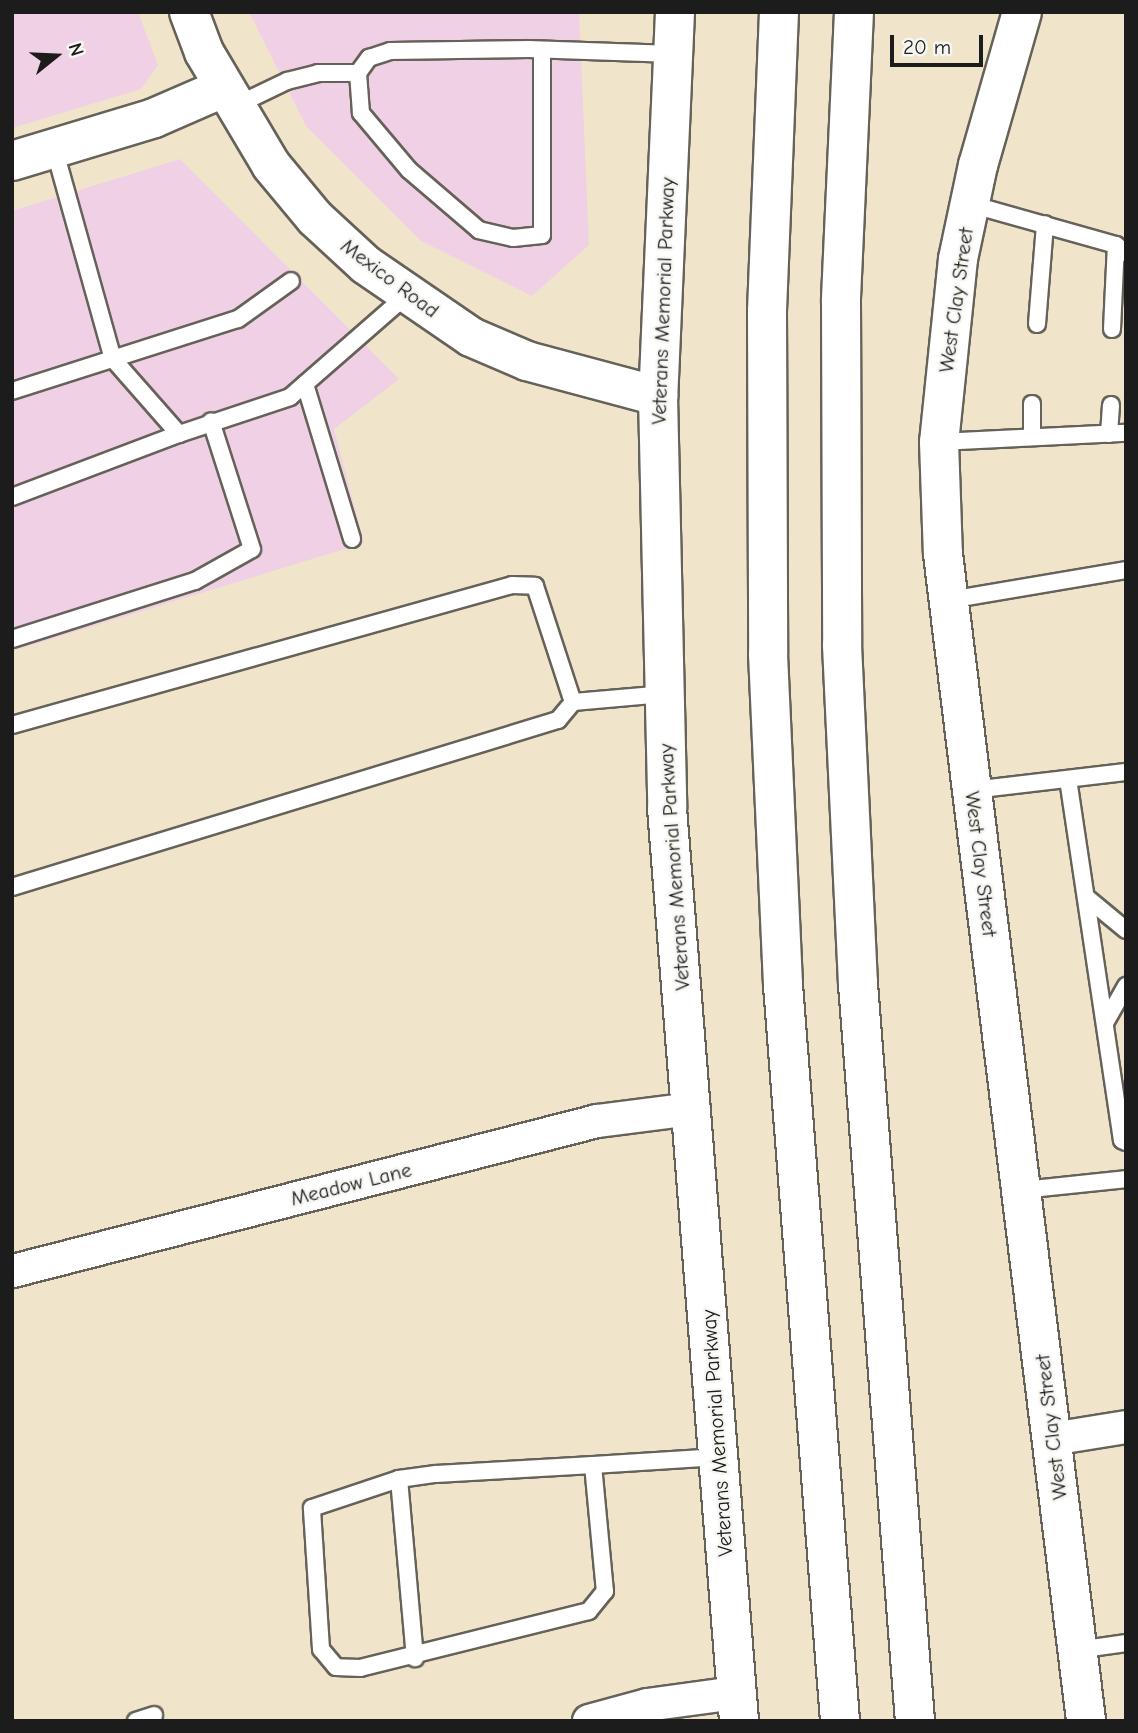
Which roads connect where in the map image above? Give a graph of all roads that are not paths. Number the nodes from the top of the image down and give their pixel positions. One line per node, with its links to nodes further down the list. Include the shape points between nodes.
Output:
1 (189, 12): 9 (main road, Mexico Road)
2 (675, 12): 7 (main road, Veterans Memorial Parkway)
3 (779, 12): 63 (main road, via 767,312 769,693 783,985)
4 (853, 12): 64 (main road, via 841,302 844,684 858,984)
5 (1022, 12): 12 (main road, West Clay Street)
6 (542, 50): 7 (lane); 8 (lane, via 390,51 369,58); 8 (lane, via 542,235 513,238 479,230 410,170 361,113)
7 (673, 54): 22 (main road, Veterans Memorial Parkway)
8 (358, 73): 9 (lane, via 318,73)
9 (229, 97): 10 (main road); 16 (main road, Mexico Road, via 271,165 316,218 366,265)
10 (54, 148): 11 (main road); 19 (lane)
11 (12, 161)
12 (970, 204): 13 (lane); 29 (main road, West Clay Street, via 958,259)
13 (1045, 224): 14 (lane); 17 (lane)
14 (1121, 249): 18 (lane)
15 (291, 281): 19 (lane, via 238,319)
16 (408, 294): 20 (lane); 22 (main road, Mexico Road, via 471,337 527,361)
17 (1037, 324)
18 (1112, 328)
19 (113, 359): 21 (lane); 26 (lane)
20 (305, 384): 25 (lane, via 290,397); 31 (lane)
21 (12, 391)
22 (658, 396): 35 (main road, Veterans Memorial Parkway)
23 (1032, 404): 28 (lane)
24 (1111, 405): 27 (lane)
25 (211, 421): 26 (lane); 34 (lane, via 252,549 195,581)
26 (179, 433): 30 (lane)
27 (1118, 433): 28 (lane)
28 (1032, 437): 29 (lane)
29 (939, 442): 33 (main road, West Clay Street)
30 (12, 497)
31 (352, 539)
32 (1126, 569): 33 (lane)
33 (949, 600): 40 (main road, West Clay Street)
34 (12, 639)
35 (664, 694): 36 (lane); 46 (main road, Veterans Memorial Parkway, via 667,808)
36 (573, 702): 37 (lane, via 535,586 512,585); 41 (lane, via 558,720)
37 (12, 725)
38 (1126, 772): 39 (lane)
39 (1068, 779): 40 (lane); 42 (lane)
40 (972, 790): 49 (main road, West Clay Street)
41 (12, 887)
42 (1086, 897): 43 (lane); 45 (lane)
43 (1126, 930)
44 (1126, 986): 45 (lane)
45 (1105, 1023): 47 (lane, via 1122,1140)
46 (692, 1110): 50 (street, Meadow Lane, via 597,1121); 53 (main road, Veterans Memorial Parkway)
47 (1126, 1142)
48 (1126, 1179): 49 (lane)
49 (1022, 1190): 52 (main road, West Clay Street)
50 (13, 1270)
51 (1126, 1427): 52 (street)
52 (1052, 1440): 57 (main road, West Clay Street)
53 (719, 1457): 54 (lane); 59 (main road, Veterans Memorial Parkway)
54 (593, 1465): 55 (lane); 58 (lane, via 605,1591 589,1611)
55 (399, 1479): 58 (lane); 58 (lane, via 312,1508 321,1649 336,1667 361,1668)
56 (1126, 1643): 57 (lane)
57 (1077, 1650): 65 (main road, West Clay Street)
58 (415, 1658)
59 (737, 1707): 62 (street, via 647,1705)
60 (154, 1715): 61 (lane)
61 (136, 1721)
62 (589, 1721)
63 (840, 1721)
64 (915, 1721)
65 (1086, 1721)

